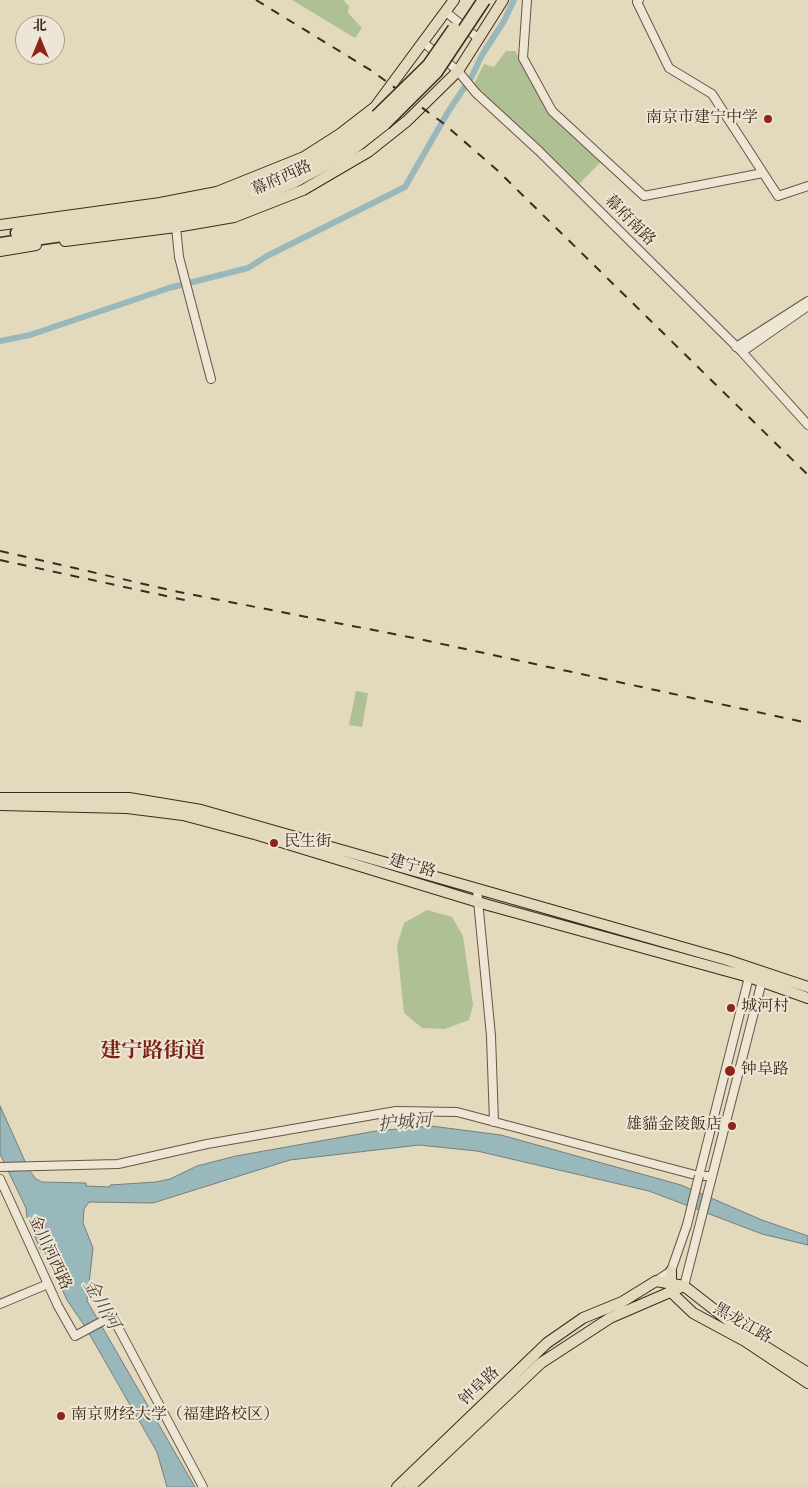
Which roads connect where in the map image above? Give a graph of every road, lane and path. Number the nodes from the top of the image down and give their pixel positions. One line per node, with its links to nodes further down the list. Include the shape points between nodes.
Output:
1 (454, 0): 7 (main road, 幕府西路)
2 (474, 0): 11 (highway, 幕府西路, bridge, via 429,65)
3 (484, 0): 11 (highway, 幕府西路, bridge, via 436,72)
4 (503, 0): 8 (main road, 幕府西路)
5 (528, 0): 12 (street, via 523,58 552,111 644,196)
6 (639, 0): 12 (street, via 637,2 670,68 712,94)
7 (446, 12): 8 (street); 9 (main road, 幕府西路)
8 (479, 38): 10 (main road, 幕府西路)
9 (424, 43): 10 (street, 幕府南路); 13 (main road, 幕府西路, via 375,107 340,134 304,157)
10 (459, 72): 19 (main road, 幕府西路, via 406,122 368,152 303,190); 28 (street, 幕府南路, via 476,93)
11 (381, 120): 15 (highway, 幕府西路, via 284,176); 17 (highway, 幕府西路, via 347,153 293,182 222,212)
12 (763, 173): 14 (street, via 778,196)
13 (242, 183): 15 (highway); 16 (main road, 幕府西路, via 198,196)
14 (808, 186)
15 (216, 202): 18 (highway, 幕府西路)
16 (92, 213): 18 (highway); 20 (main road, 幕府西路)
17 (203, 215): 19 (highway); 22 (highway, 幕府西路)
18 (125, 217): 22 (highway, 幕府西路)
19 (234, 218): 21 (main road, 幕府西路)
20 (0, 225)
21 (176, 228): 22 (main road, 幕府西路); 29 (street, via 188,296)
22 (62, 234): 23 (highway, 幕府西路); 24 (highway, 幕府西路); 25 (main road, 幕府西路)
23 (0, 235)
24 (0, 244)
25 (0, 250)
26 (808, 301): 28 (street)
27 (808, 306): 28 (street)
28 (739, 349): 30 (street, 幕府南路)
29 (211, 379)
30 (808, 425)
31 (0, 798): 33 (main road, 建宁路, via 129,798 176,804)
32 (0, 805): 34 (main road, 建宁路, via 127,808 183,815)
33 (477, 890): 34 (street); 35 (main road, 建宁路)
34 (479, 902): 36 (main road, 建宁路); 40 (street, via 491,1036)
35 (758, 969): 36 (street); 37 (street); 38 (main road, 建宁路)
36 (749, 977): 37 (main road, 建宁路); 42 (street)
37 (762, 981): 39 (main road, 建宁路); 43 (street)
38 (808, 987)
39 (808, 998)
40 (494, 1122): 41 (street, via 457,1112 396,1111 208,1144 118,1164); 42 (street)
41 (0, 1167)
42 (699, 1176): 43 (street); 45 (street, bridge)
43 (712, 1176): 48 (street)
44 (0, 1180): 47 (street, 金川河西路)
45 (671, 1271): 46 (street, 钟阜路); 49 (main road)
46 (656, 1281): 49 (main road); 54 (main road, 钟阜路, via 622,1302 583,1318 547,1343)
47 (48, 1284): 50 (street); 53 (street, 金川河西路, via 75,1336 111,1316)
48 (684, 1286): 49 (main road, 钟阜路); 51 (main road, 黑龙江路, via 747,1335)
49 (671, 1288): 52 (main road, 黑龙江路, via 693,1313 745,1341); 55 (main road, 钟阜路, via 610,1318 541,1363)
50 (0, 1304)
51 (808, 1373)
52 (808, 1383)
53 (203, 1487)
54 (397, 1487)
55 (410, 1487)

